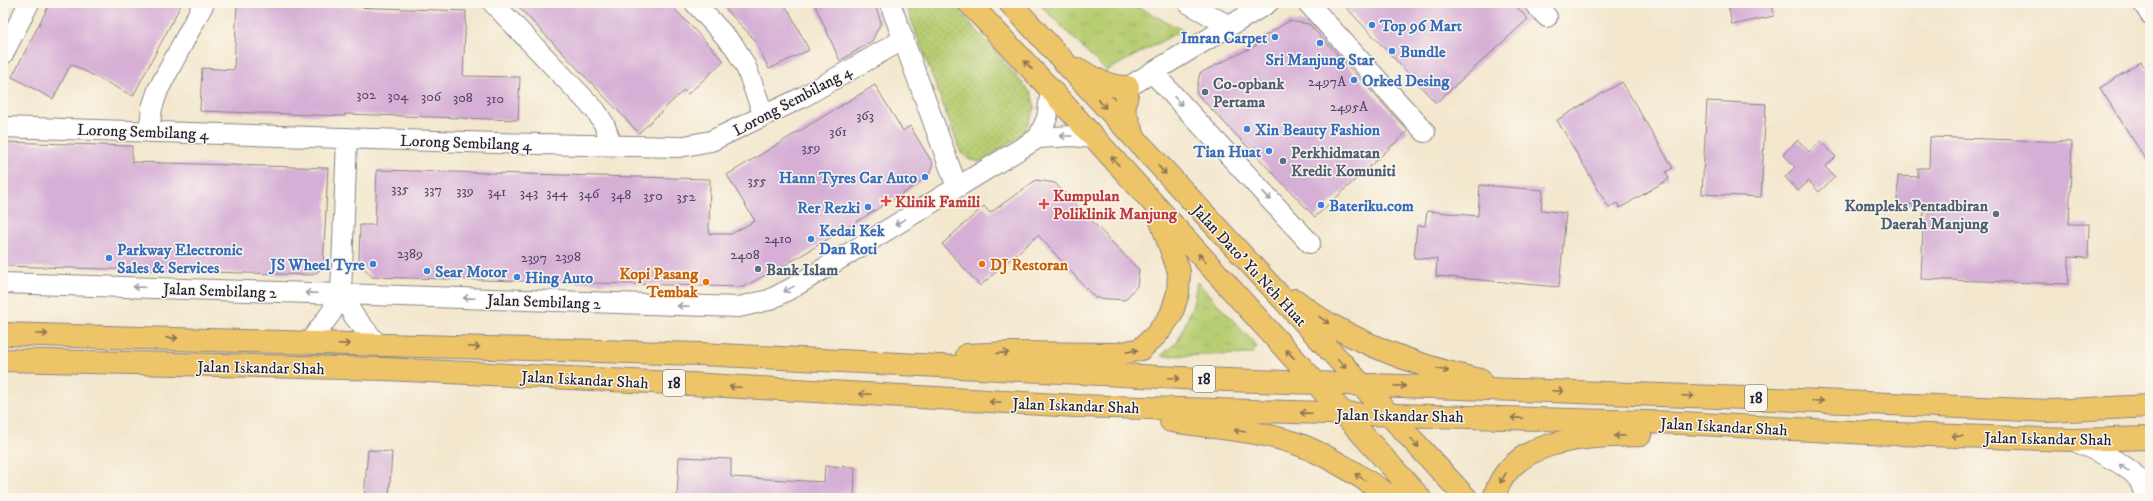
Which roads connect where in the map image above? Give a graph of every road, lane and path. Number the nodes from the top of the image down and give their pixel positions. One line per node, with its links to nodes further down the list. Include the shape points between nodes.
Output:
1 (29, 3): 15 (street)
2 (204, 3): 22 (street, via 158,90 152,108)
3 (493, 3): 28 (street, via 596,111)
4 (695, 3): 20 (street, via 734,46 746,67)
5 (890, 3): 14 (street)
6 (969, 3): 19 (main road, Jalan Dato' Yu Neh Huat, one-way to 6)
7 (1010, 3): 16 (main road, Jalan Dato' Yu Neh Huat)
8 (1188, 3): 13 (street)
9 (1268, 3): 13 (street)
10 (1308, 3): 23 (street)
11 (2143, 3): 12 (street)
12 (2150, 14)
13 (1228, 26): 17 (street)
14 (904, 39): 20 (street, Lorong Sembilang 4, via 801,98); 29 (street)
15 (3, 54)
16 (1061, 60): 18 (main road, via 1104,84); 27 (main road, Jalan Dato' Yu Neh Huat, one-way to 27)
17 (1152, 72): 18 (street); 31 (street, one-way to 31)
18 (1128, 87): 27 (main road, via 1124,111)
19 (1051, 90): 25 (street, via 1047,118); 26 (main road, Jalan Dato' Yu Neh Huat)
20 (764, 116): 28 (street, Lorong Sembilang 4, via 710,141 679,146)
21 (3, 127): 22 (street, Lorong Sembilang 4)
22 (149, 132): 24 (street, Lorong Sembilang 4)
23 (1425, 132)
24 (347, 138): 28 (street, Lorong Sembilang 4); 34 (street)
25 (1038, 138): 26 (street, Jalan Sembilang 2, one-way to 25); 29 (street, Jalan Sembilang 2)
26 (1094, 138): 30 (main road, Jalan Dato' Yu Neh Huat, one-way to 26)
27 (1135, 141): 32 (main road, Jalan Dato' Yu Neh Huat, one-way to 32)
28 (612, 145)
29 (957, 187): 34 (street, Jalan Sembilang 2, one-way to 34, via 792,288 759,303 722,307)
30 (1156, 207): 39 (main road, one-way to 30, via 1009,352 1118,354 1141,349 1157,334 1171,315 1178,293 1179,272); 40 (main road, Jalan Dato' Yu Neh Huat, one-way to 30)
31 (1310, 243)
32 (1258, 274): 41 (main road, Jalan Dato' Yu Neh Huat, one-way to 41); 42 (main road, one-way to 42, via 1331,326 1373,346 1423,365)
33 (3, 283): 34 (street, Jalan Sembilang 2, one-way to 33)
34 (340, 294): 36 (street, via 332,313); 37 (street, via 354,316)
35 (3, 334): 36 (main road, Jalan Iskandar Shah / 18, one-way to 36)
36 (310, 343): 37 (main road, Jalan Iskandar Shah / 18, one-way to 37)
37 (378, 344): 39 (main road, Jalan Iskandar Shah / 18, one-way to 39)
38 (3, 360): 43 (main road, Jalan Iskandar Shah / 18, one-way to 38, via 385,369)
39 (866, 362): 40 (main road, Jalan Iskandar Shah / 18, one-way to 40)
40 (1316, 383): 41 (main road, Jalan Iskandar Shah / 18); 45 (main road, Jalan Dato' Yu Neh Huat)
41 (1361, 384): 42 (main road, Jalan Iskandar Shah / 18, one-way to 42); 46 (main road, Jalan Dato' Yu Neh Huat)
42 (1531, 390): 44 (main road, Jalan Iskandar Shah / 18, one-way to 44, via 2049,411)
43 (1076, 406): 45 (main road, Jalan Iskandar Shah / 18, one-way to 43); 50 (main road, one-way to 43, via 1337,462 1302,446 1260,435)
44 (2150, 406)
45 (1345, 414): 46 (main road, Jalan Iskandar Shah / 18); 51 (main road, Jalan Dato' Yu Neh Huat)
46 (1388, 415): 47 (main road, Jalan Iskandar Shah / 18, one-way to 46, via 1682,423); 52 (main road, Jalan Dato' Yu Neh Huat, one-way to 52)
47 (1799, 429): 49 (main road, Jalan Iskandar Shah / 18, one-way to 47); 53 (main road, one-way to 53, via 1593,437 1546,446 1513,464 1505,473)
48 (2150, 438): 49 (main road, Jalan Iskandar Shah / 18)
49 (2072, 440): 54 (street, one-way to 49, via 2139,479 2120,464)
50 (1393, 498)
51 (1420, 498)
52 (1466, 498)
53 (1494, 498)
54 (2146, 498)

